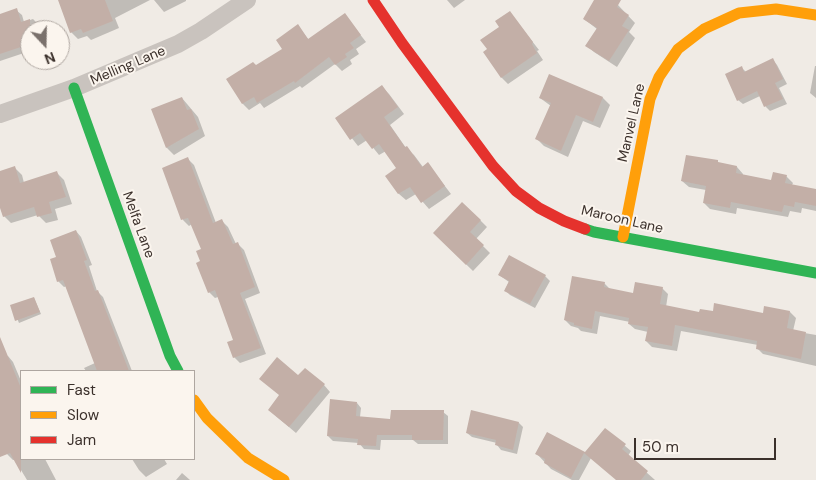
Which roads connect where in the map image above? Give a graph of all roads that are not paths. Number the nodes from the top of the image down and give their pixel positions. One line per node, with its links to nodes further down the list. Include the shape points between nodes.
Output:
1 (247, 0): 4 (street, Melling Lane, via 178,44)
2 (373, 0): 6 (street, Maroon Lane, via 462,126 516,191 564,221 594,232)
3 (816, 15): 6 (street, Manvel Lane, via 776,9 739,13 704,29 678,49 663,70 650,99)
4 (74, 88): 5 (street, Melling Lane); 8 (street, Melfa Lane, via 137,267)
5 (0, 114)
6 (623, 237): 7 (street, Maroon Lane)
7 (816, 273)
8 (177, 370)
9 (195, 401): 10 (street, via 207,418 242,452)
10 (284, 480)

